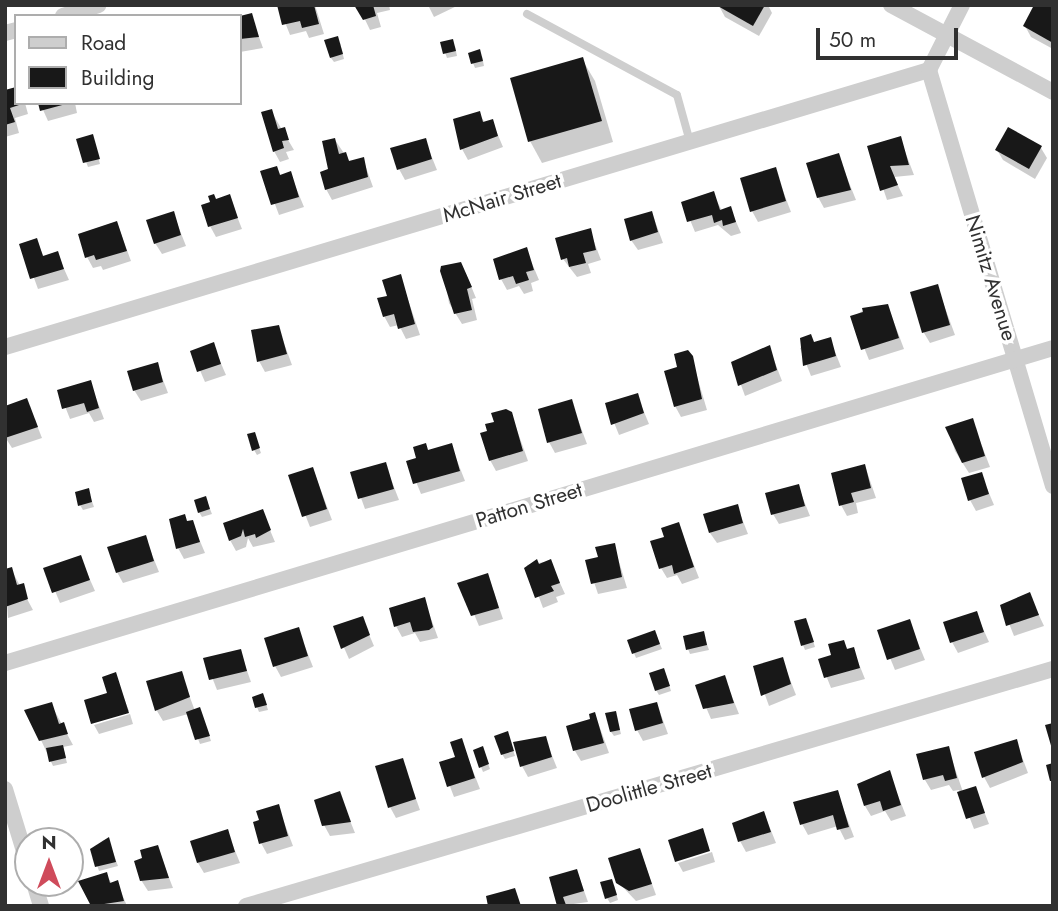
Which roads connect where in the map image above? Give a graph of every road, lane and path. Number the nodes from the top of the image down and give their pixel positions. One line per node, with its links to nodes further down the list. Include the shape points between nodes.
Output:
1 (98, 5): 4 (street)
2 (891, 5): 6 (street)
3 (962, 5): 6 (street)
4 (69, 14)
5 (527, 14): 9 (lane, via 677,95)
6 (945, 36): 7 (street); 8 (street)
7 (929, 70): 9 (street, McNair Street); 12 (street, Nimitz Avenue)
8 (1053, 92)
9 (690, 142): 10 (street, McNair Street)
10 (5, 347)
11 (1053, 348): 12 (street, Patton Street)
12 (1015, 359): 13 (street, Nimitz Avenue); 14 (street, Patton Street)
13 (1053, 486)
14 (5, 663)
15 (1053, 669): 18 (street, Doolittle Street)
16 (5, 789): 17 (street)
17 (17, 827)
18 (246, 906)

